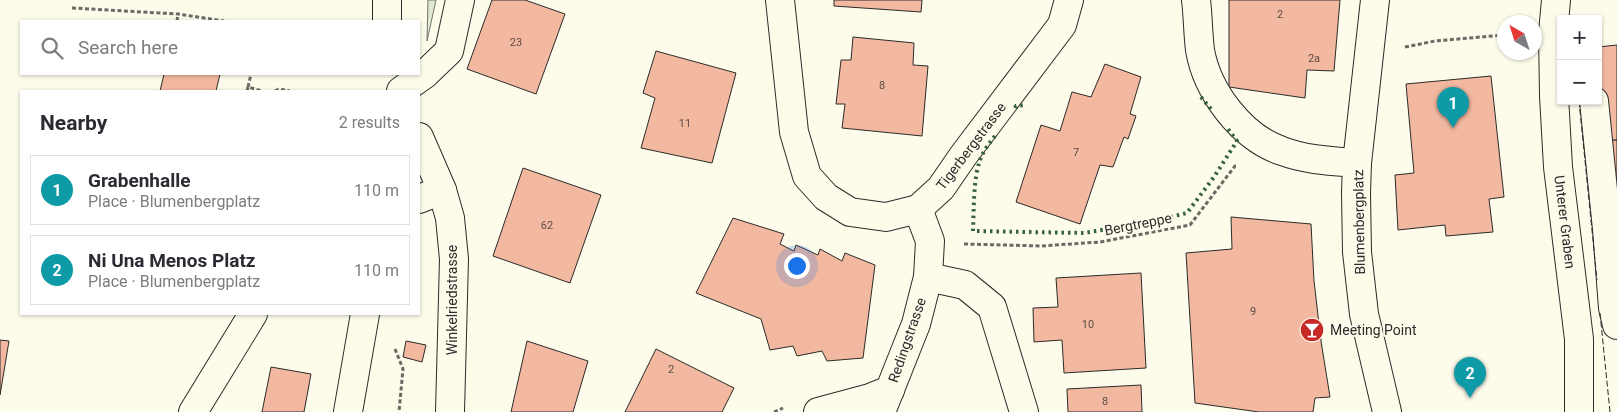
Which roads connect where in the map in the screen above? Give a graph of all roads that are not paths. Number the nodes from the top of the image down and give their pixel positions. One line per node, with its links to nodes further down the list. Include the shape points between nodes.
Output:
1 (387, 0): 8 (street)
2 (460, 0): 12 (street, via 449,51)
3 (780, 0): 17 (street, Tigerbergstrasse, via 794,132 807,176 826,197 850,212 886,217)
4 (1069, 0): 17 (street, Tigerbergstrasse, via 1062,25 941,188)
5 (1196, 0): 15 (street, via 1200,51 1208,76 1237,120 1254,136 1279,150 1317,160)
6 (1375, 0): 15 (street, Blumenbergplatz)
7 (1556, 0): 9 (street, Unterer Graben)
8 (387, 20)
9 (1557, 37): 29 (street, Unterer Graben, via 1554,96 1558,167 1578,339)
10 (395, 75): 11 (street)
11 (401, 90)
12 (402, 90)
13 (1594, 105): 21 (street)
14 (420, 143): 16 (street, Winkelriedstrasse)
15 (1357, 163): 28 (street, Blumenbergplatz, via 1356,252 1364,314)
16 (430, 194): 25 (street, Winkelriedstrasse, via 450,218 454,259)
17 (918, 209): 18 (street, Redingstrasse, via 930,241)
18 (928, 277): 22 (street, Redingstrasse, via 916,324); 27 (street, via 965,285 992,307)
19 (252, 315): 23 (street)
20 (365, 315): 24 (street)
21 (1617, 325)
22 (885, 401): 26 (street, via 870,398)
23 (193, 412)
24 (348, 412)
25 (450, 412)
26 (818, 412)
27 (1024, 412)
28 (1387, 412)
29 (1579, 412)

